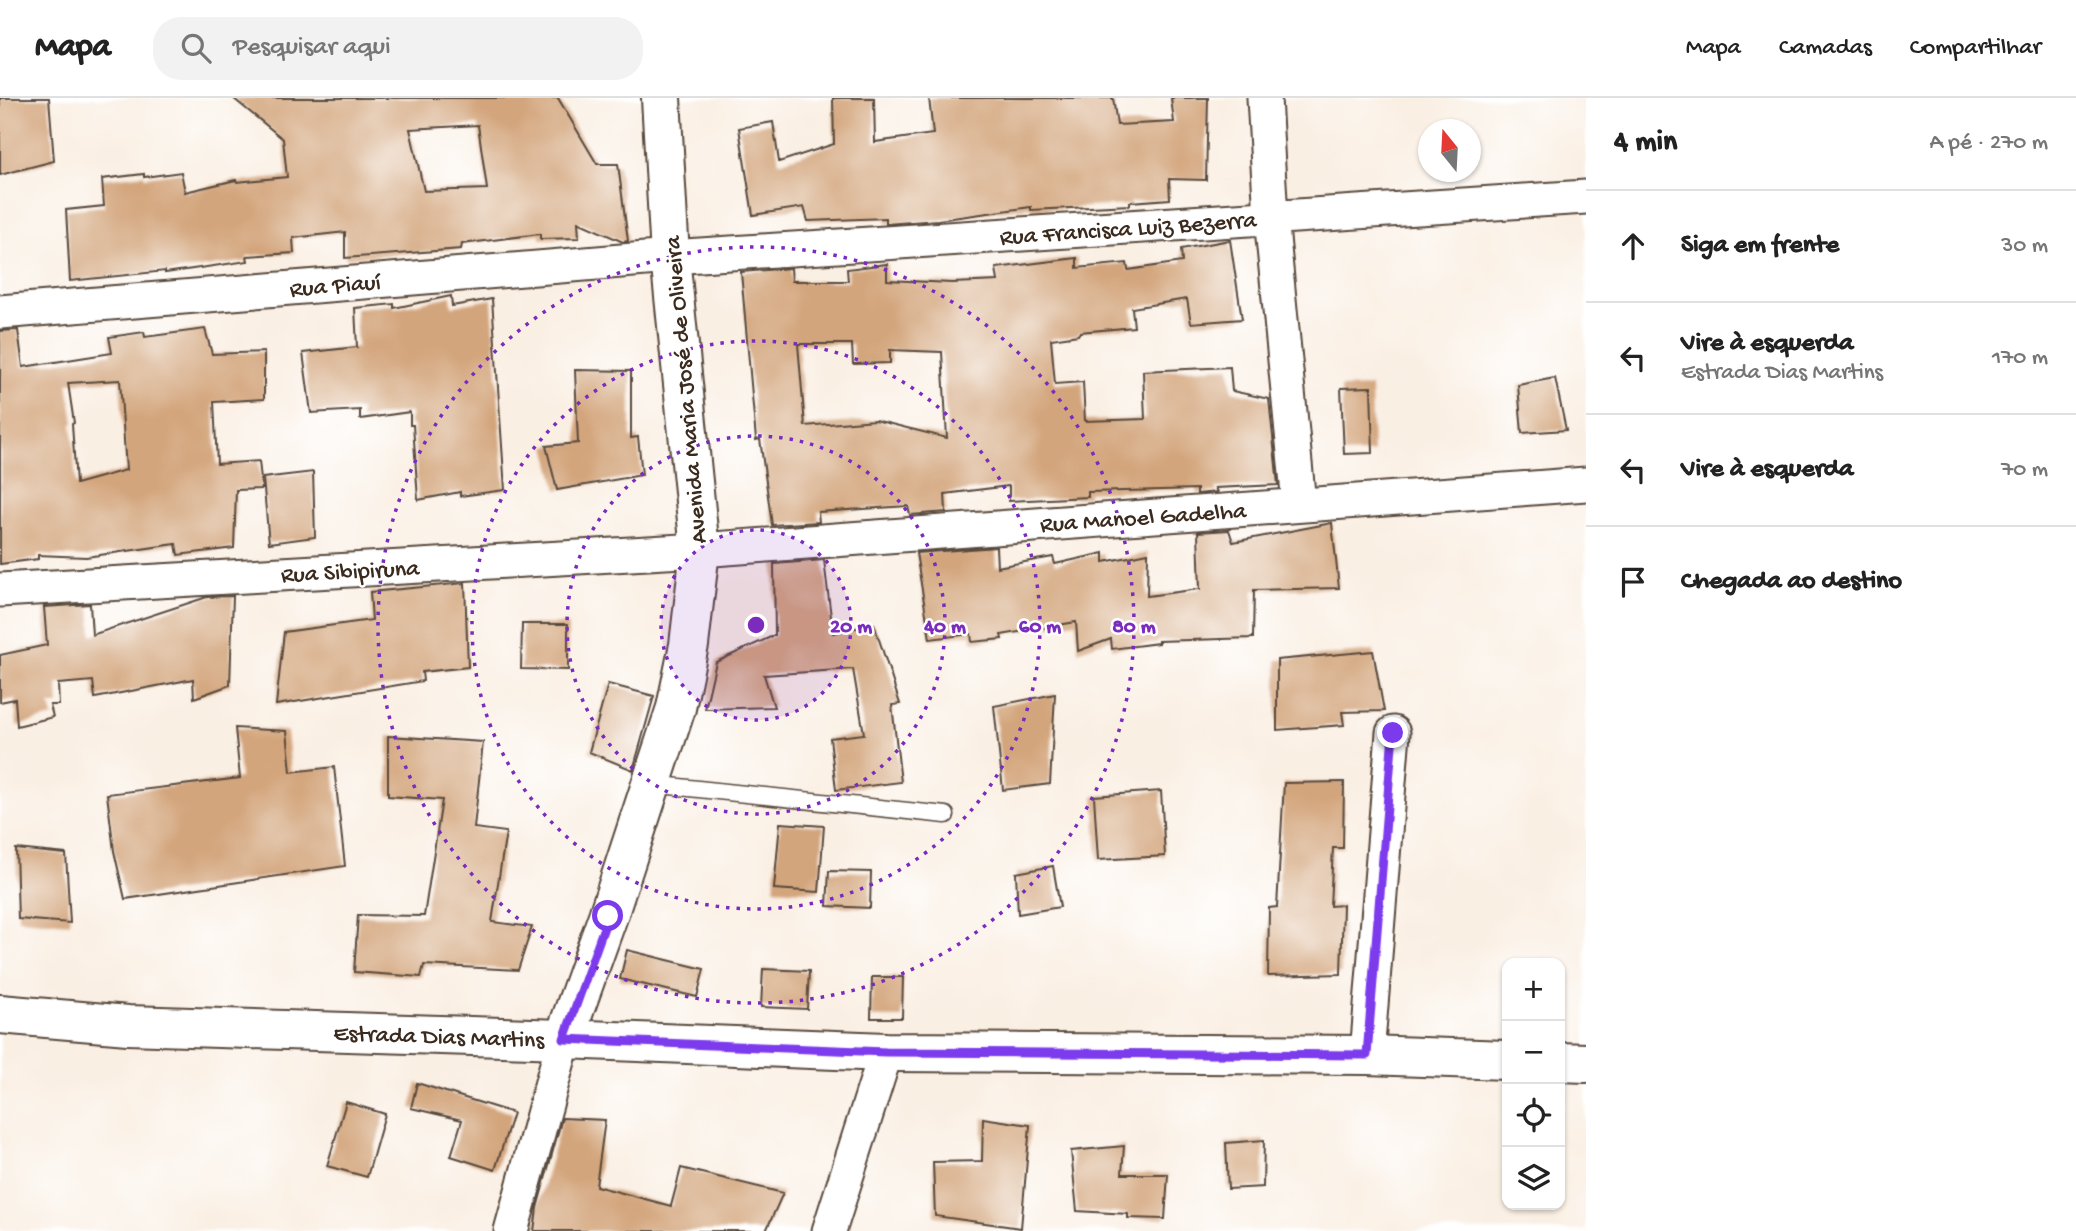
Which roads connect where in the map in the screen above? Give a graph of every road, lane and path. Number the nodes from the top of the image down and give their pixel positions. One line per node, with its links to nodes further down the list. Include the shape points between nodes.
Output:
1 (661, 98): 5 (street, Avenida Maria José de Oliveira)
2 (1264, 98): 4 (street)
3 (1586, 197): 4 (street, Rua Francisca Luiz Bezerra)
4 (1271, 217): 5 (street, Rua Francisca Luiz Bezerra); 8 (street)
5 (670, 257): 6 (street, Rua Piauí); 9 (street, Avenida Maria José de Oliveira)
6 (0, 312)
7 (1586, 484): 8 (street, Rua Manoel Gadelha)
8 (1299, 504): 9 (street, Rua Manoel Gadelha)
9 (700, 550): 10 (street, Rua Sibipiruna); 12 (street, Avenida Maria José de Oliveira, via 676,708)
10 (0, 590)
11 (1393, 733): 17 (street)
12 (651, 784): 13 (lane); 15 (street, Avenida Maria José de Oliveira)
13 (946, 815)
14 (0, 1014): 15 (street, Estrada Dias Martins, via 128,1026)
15 (564, 1039): 16 (street, Estrada Dias Martins); 21 (street)
16 (886, 1052): 17 (street, Estrada Dias Martins); 22 (street)
17 (1367, 1055): 18 (street, Estrada Dias Martins)
18 (1502, 1060)
19 (1565, 1062): 20 (street)
20 (1586, 1063)
21 (511, 1231)
22 (829, 1231)

